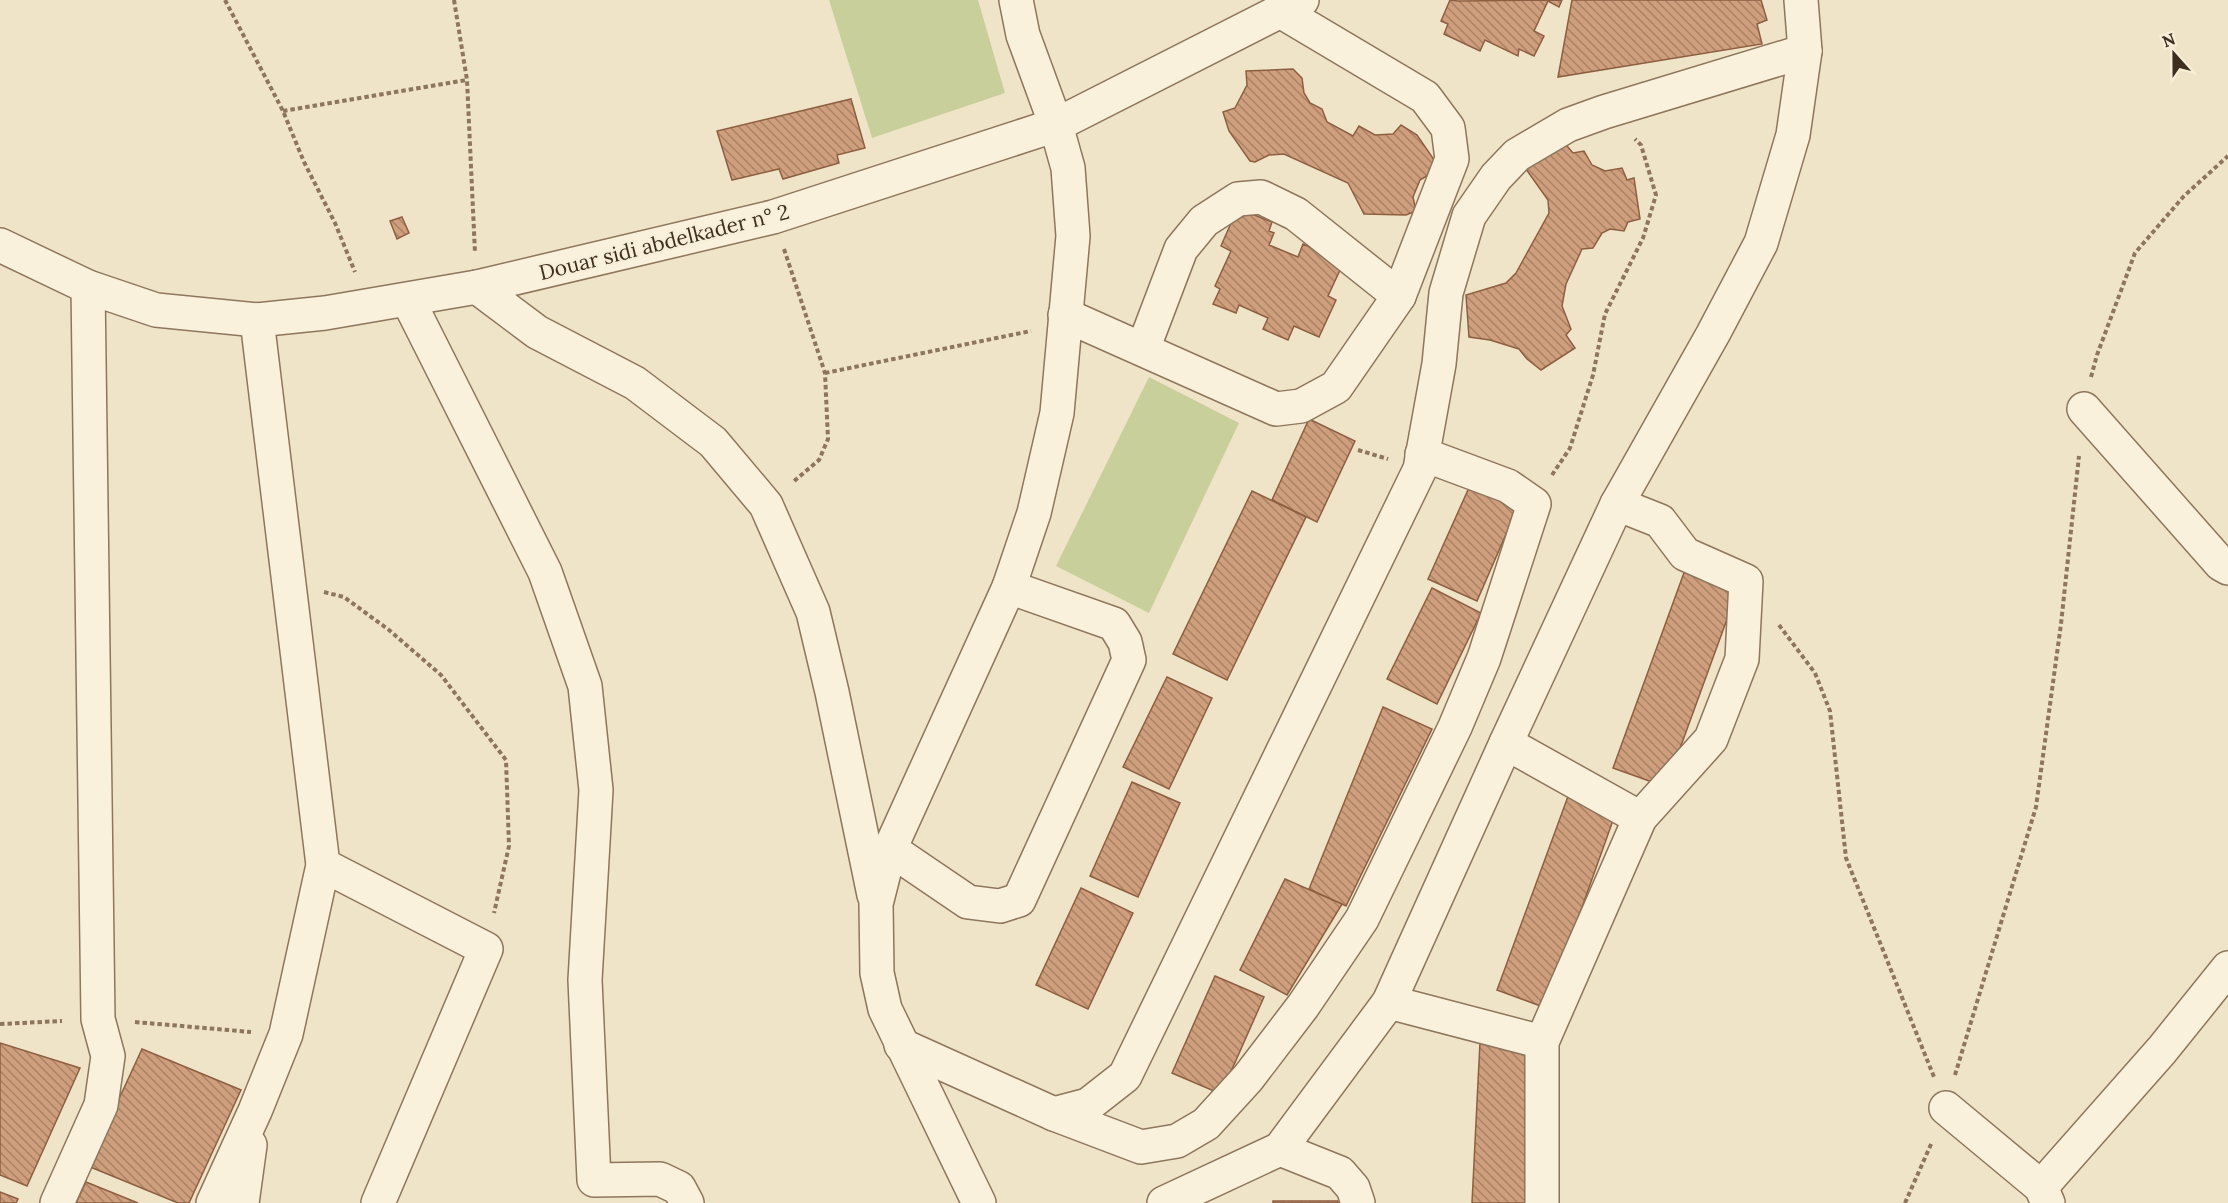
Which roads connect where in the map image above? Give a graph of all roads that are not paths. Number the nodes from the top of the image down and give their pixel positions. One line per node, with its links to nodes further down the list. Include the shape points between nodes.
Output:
1 (1016, 0): 6 (street)
2 (1038, 0): 6 (street)
3 (1243, 0): 7 (street)
4 (1801, 0): 8 (street)
5 (1292, 6): 7 (street, Douar sidi abdelkader n° 2); 13 (street, via 1425,96 1448,128 1452,159)
6 (1023, 35): 9 (street)
7 (1229, 35): 9 (street, Douar sidi abdelkader n° 2)
8 (1805, 51): 19 (street, via 1568,125 1517,155 1496,177 1469,216 1446,293); 20 (street, via 1793,135 1761,243)
9 (1056, 124): 12 (street, Douar sidi abdelkader n° 2, via 773,217); 16 (street, via 1068,168 1073,236)
10 (0, 246): 11 (street, Douar sidi abdelkader n° 2)
11 (88, 287): 15 (street, Douar sidi abdelkader n° 2, via 156,310); 37 (street, via 98,1018 108,1056 101,1105)
12 (477, 287): 14 (street, Douar sidi abdelkader n° 2); 27 (street, via 537,332 635,383 713,442 766,505 813,612)
13 (1399, 296): 17 (street, via 1336,387 1301,406 1276,409); 17 (street, via 1296,214 1262,197 1238,200 1204,221 1181,249)
14 (408, 300): 15 (street, Douar sidi abdelkader n° 2); 41 (street, via 545,572 585,686 596,790 585,980 594,1180 660,1179 679,1188)
15 (257, 320): 26 (street)
16 (1051, 322): 17 (street); 22 (street, via 1057,413 1034,513)
17 (1143, 349)
18 (2084, 409): 21 (street)
19 (1422, 454): 34 (street, via 1420,469 1125,1076 1088,1105); 34 (street, via 1508,486 1534,504 1484,658 1362,919 1248,1078 1206,1124 1178,1141 1141,1147)
20 (1617, 504): 23 (street); 24 (street, via 1660,521 1685,554 1746,581 1742,659 1711,739)
21 (2228, 568)
22 (1009, 587): 25 (street); 25 (street, via 1114,624 1125,642 1129,660 1019,900 1000,906 968,902)
23 (1506, 743): 24 (street); 29 (street)
24 (1640, 818): 30 (street)
25 (890, 849): 27 (street)
26 (323, 865): 33 (street, via 285,1035); 40 (street, via 486,949)
27 (876, 904): 31 (street, via 877,973 885,1009)
28 (2228, 968): 36 (street)
29 (1389, 1002): 30 (street); 35 (street)
30 (1542, 1042): 45 (street)
31 (901, 1046): 34 (street); 42 (street)
32 (1946, 1108): 36 (street)
33 (255, 1111): 38 (street); 39 (street)
34 (1054, 1114)
35 (1280, 1149): 43 (street); 44 (street, via 1340,1173 1353,1188)
36 (2044, 1195)
37 (57, 1203)
38 (213, 1203)
39 (242, 1203)
40 (378, 1203)
41 (687, 1203)
42 (979, 1203)
43 (1164, 1203)
44 (1358, 1203)
45 (1542, 1203)

